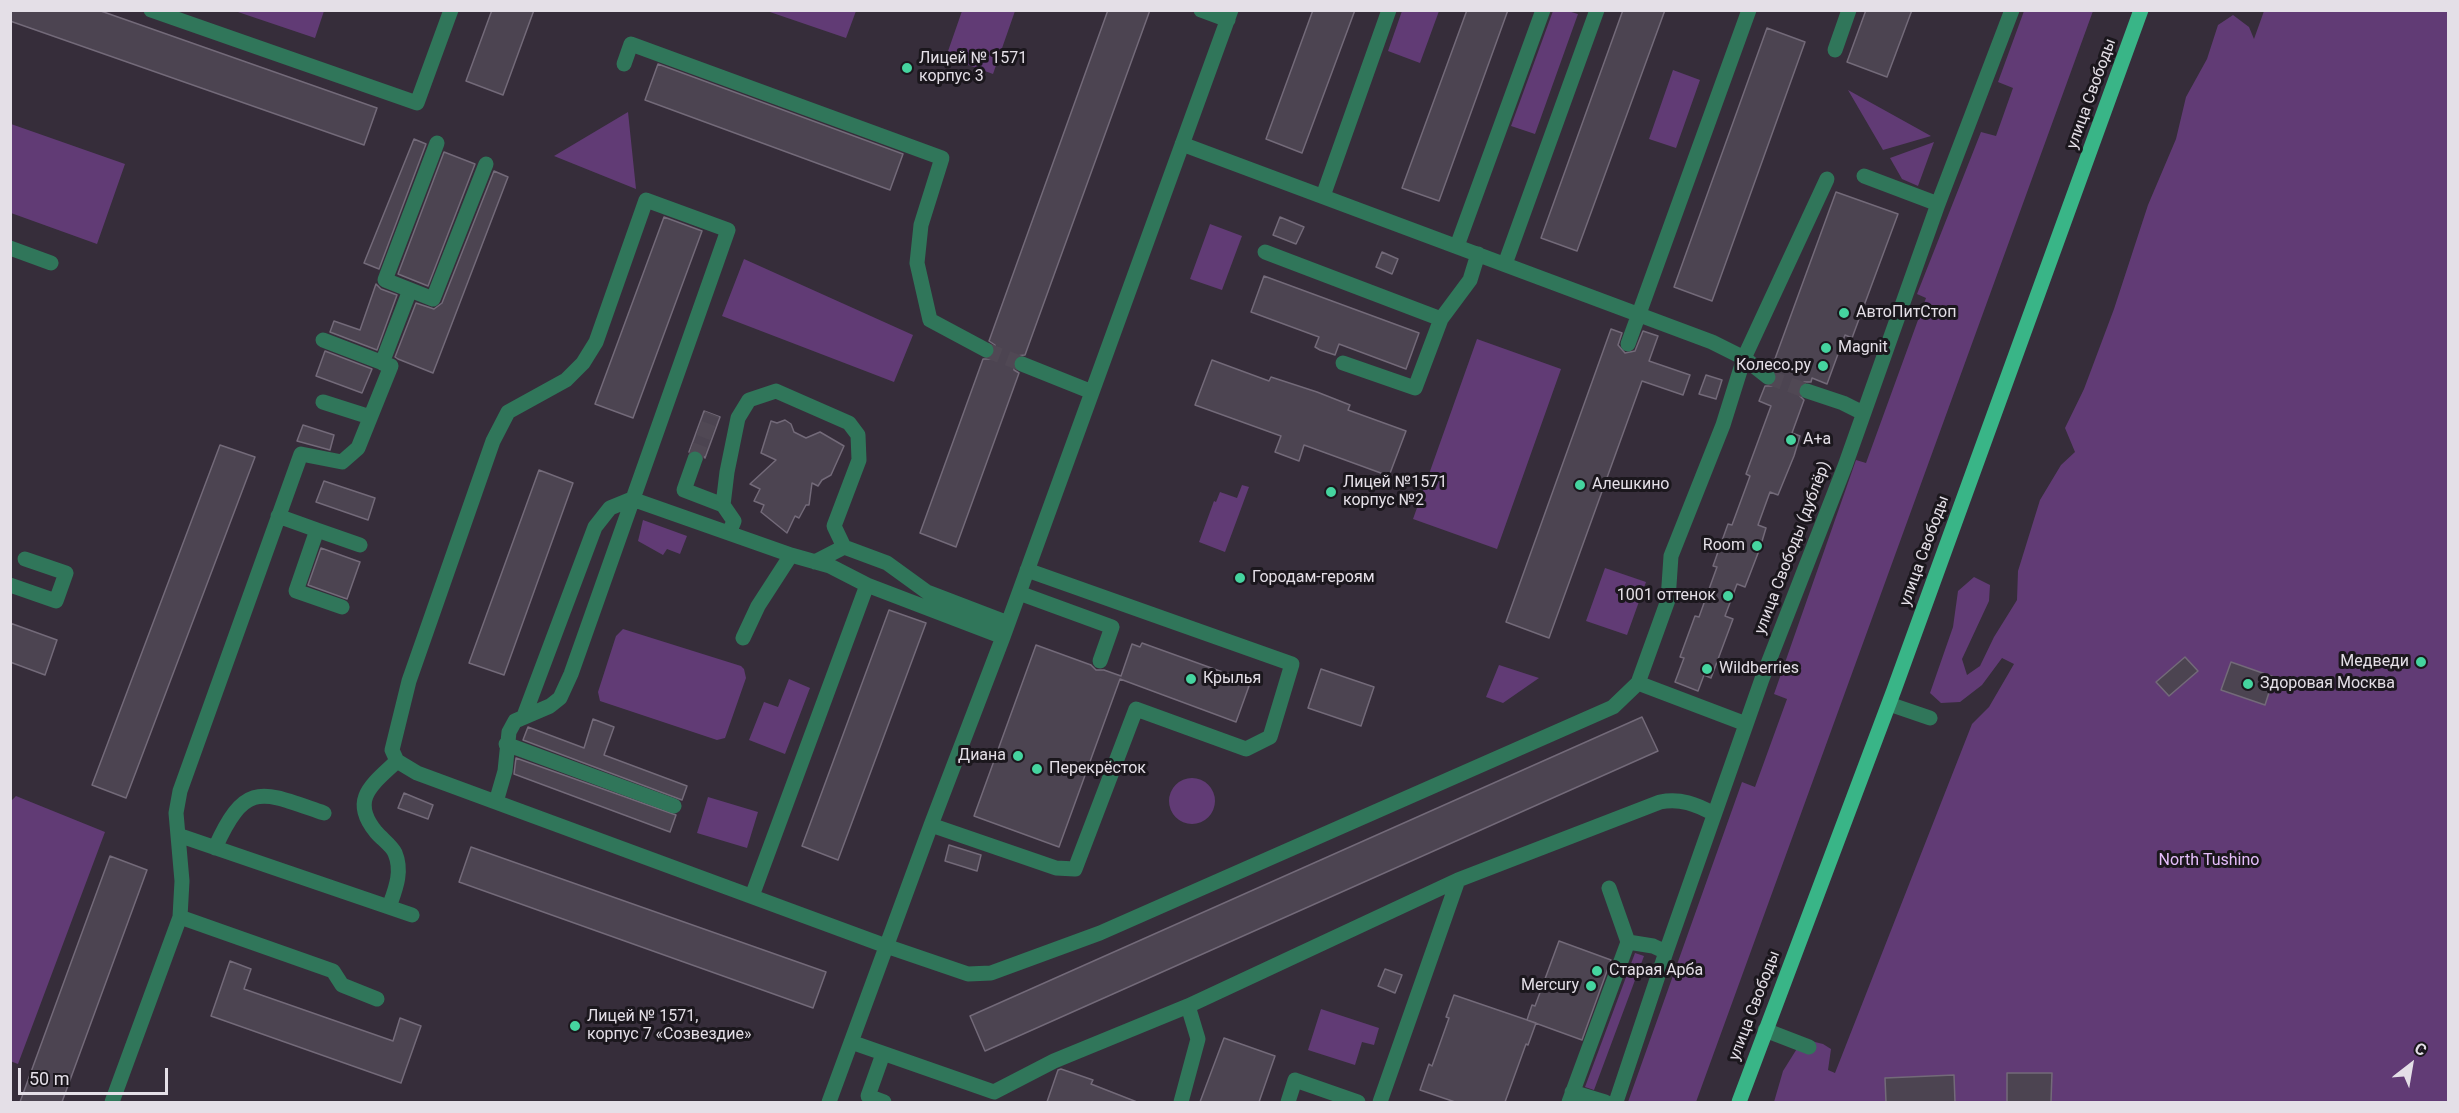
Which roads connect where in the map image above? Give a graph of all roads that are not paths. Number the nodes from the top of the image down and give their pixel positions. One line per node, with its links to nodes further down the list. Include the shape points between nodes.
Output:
1 (151, 10): 2 (street, via 417,104)
2 (451, 10)
3 (1201, 10): 11 (street)
4 (1389, 10): 19 (street)
5 (1543, 10): 21 (street)
6 (1597, 10): 26 (street)
7 (1749, 10): 28 (street)
8 (1849, 10): 12 (street)
9 (2012, 10): 20 (street, улица Свободы (дублёр))
10 (2141, 10): 63 (main road, улица Свободы)
11 (1229, 15): 15 (street)
12 (1835, 50)
13 (624, 64): 32 (street, via 631,44 942,158 921,225 917,263 930,320)
14 (436, 143): 27 (street, via 385,280)
15 (1182, 144): 19 (street); 39 (street)
16 (486, 164): 27 (street, via 433,299)
17 (1864, 176): 20 (street)
18 (1827, 179): 33 (street)
19 (1323, 196): 21 (street)
20 (1938, 204): 41 (street, улица Свободы (дублёр))
21 (1457, 246): 24 (street)
22 (10, 248): 25 (street)
23 (1265, 252): 29 (street)
24 (1478, 254): 26 (street); 29 (street, via 1470,280)
25 (51, 263)
26 (1505, 264): 28 (street)
27 (410, 290): 34 (street)
28 (1639, 315): 31 (street); 33 (street)
29 (1441, 320): 35 (street, via 1415,388)
30 (323, 340): 34 (street)
31 (1628, 344)
32 (986, 350)
33 (1744, 358): 37 (street); 62 (street, via 1723,425 1671,556 1668,600)
34 (382, 363): 42 (street, via 391,366)
35 (1343, 363)
36 (1022, 364): 39 (street)
37 (1768, 376)
38 (1807, 391): 41 (street)
39 (1092, 392): 54 (street)
40 (323, 402): 42 (street)
41 (1863, 413): 66 (street, улица Свободы (дублёр))
42 (370, 417): 46 (street, via 358,448 342,462 301,454)
43 (695, 459): 45 (street, via 684,490)
44 (632, 499): 48 (street); 64 (street, via 610,508 595,527); 64 (street, via 561,698); 68 (street, via 728,230 646,200 596,342 583,363 566,380 508,412 493,441 410,681 392,750)
45 (723, 505): 48 (street, via 734,521); 50 (street, via 738,418 749,400 776,391 849,423 858,435 859,460 834,526)
46 (278, 516): 47 (street); 74 (street, via 180,791)
47 (317, 530): 49 (street); 58 (street, via 296,591)
48 (729, 534): 51 (street)
49 (360, 545)
50 (844, 547): 53 (street); 59 (street, via 886,563 927,592)
51 (791, 555): 53 (street); 60 (street, via 758,606)
52 (25, 559): 55 (street, via 66,573 56,601)
53 (815, 562): 56 (street)
54 (1027, 570): 57 (street); 73 (street, via 1292,664 1276,724 1270,737 1246,749 1136,709 1075,869 1056,868)
55 (10, 585)
56 (867, 585): 59 (street); 78 (street)
57 (1019, 593): 59 (street); 61 (street, via 1112,627)
58 (342, 607)
59 (1006, 630): 73 (street)
60 (743, 638)
61 (1100, 660)
62 (1638, 683): 66 (street); 83 (street, via 1613,707 1100,933 991,974 968,974)
63 (1889, 704): 65 (street); 87 (main road, улица Свободы)
64 (524, 716): 67 (street, via 514,721)
65 (1930, 718)
66 (1746, 724): 72 (street, улица Свободы (дублёр))
67 (506, 744): 69 (street, via 505,771); 70 (street)
68 (398, 761): 69 (street, via 417,773); 79 (street, via 363,799 365,818 395,852 399,878)
69 (496, 802): 78 (street)
70 (674, 806)
71 (324, 813): 75 (street, via 275,796 257,795 241,805)
72 (1714, 814): 76 (street, via 1674,799 1660,802); 84 (street, улица Свободы (дублёр))
73 (931, 825): 83 (street)
74 (178, 835): 75 (street); 81 (street)
75 (215, 848): 79 (street)
76 (1458, 880): 86 (street); 98 (street)
77 (1609, 888): 82 (street)
78 (752, 896): 83 (street)
79 (389, 907): 80 (street)
80 (412, 915)
81 (180, 917): 85 (street, via 333,972 342,985); 92 (street)
82 (1628, 942): 84 (street); 91 (street)
83 (886, 946): 88 (street)
84 (1666, 952): 100 (street, улица Свободы (дублёр))
85 (376, 999)
86 (1188, 1006): 90 (street, via 1054,1061 994,1092); 95 (street, via 1198,1039)
87 (1765, 1030): 89 (street); 101 (main road, улица Свободы)
88 (851, 1042): 90 (street); 93 (street)
89 (1809, 1047)
90 (883, 1054): 94 (street, via 868,1096)
91 (1570, 1097): 99 (street)
92 (112, 1102)
93 (829, 1102)
94 (884, 1102)
95 (1181, 1102)
96 (1288, 1102): 97 (street, via 1295,1080)
97 (1358, 1102)
98 (1380, 1102)
99 (1605, 1102)
100 (1616, 1102)
101 (1738, 1102)

